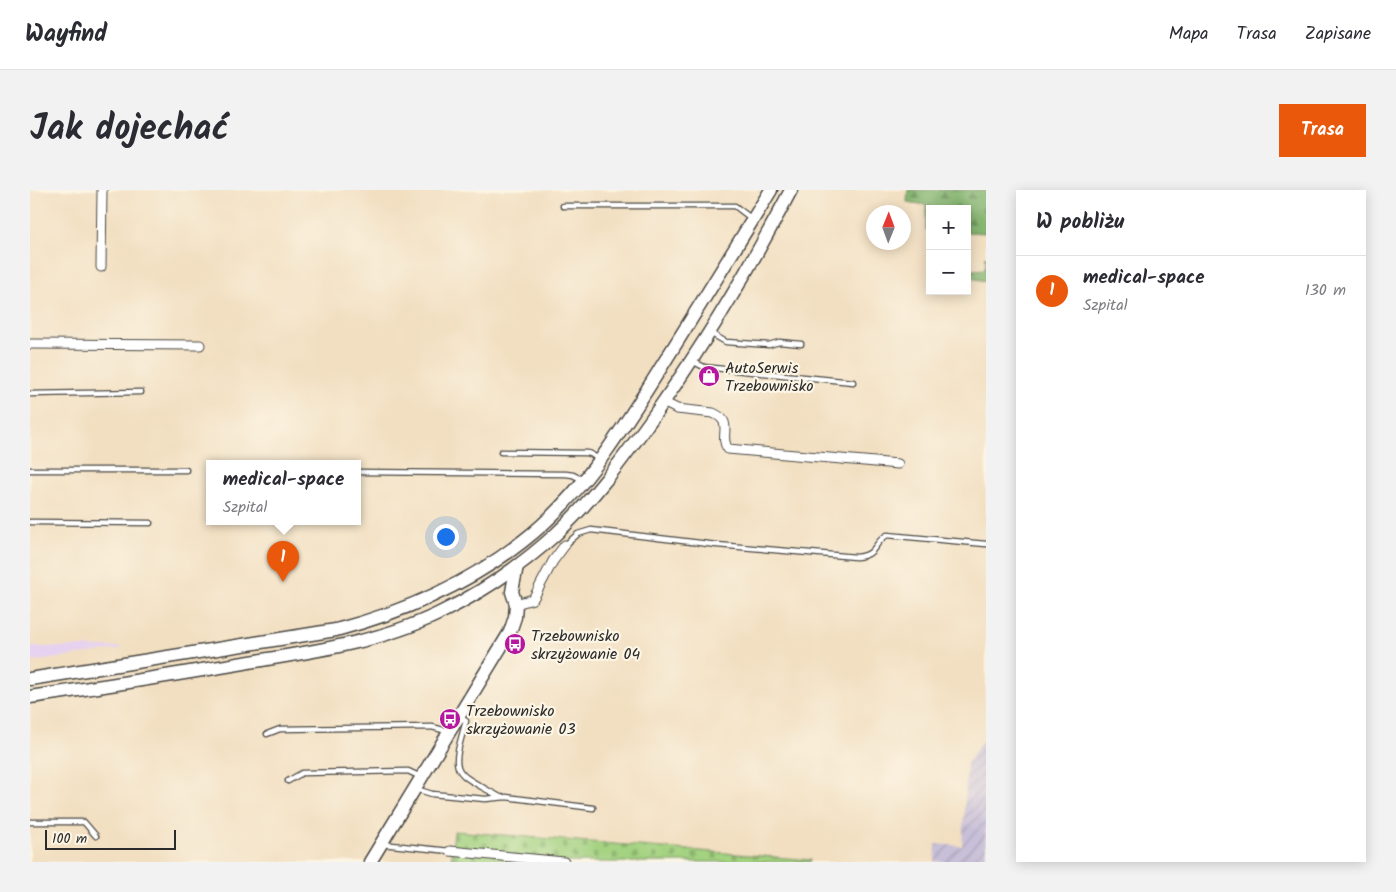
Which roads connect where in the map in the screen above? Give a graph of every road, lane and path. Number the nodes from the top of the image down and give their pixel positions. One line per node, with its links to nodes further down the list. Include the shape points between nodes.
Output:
1 (102, 190): 6 (street)
2 (772, 190): 5 (main road)
3 (791, 190): 8 (main road)
4 (562, 206): 5 (lane, via 735,206)
5 (753, 220): 7 (main road)
6 (101, 267)
7 (720, 272): 8 (main road, via 731,274); 15 (main road)
8 (737, 287): 9 (main road)
9 (709, 332): 11 (lane, via 726,342); 13 (main road)
10 (30, 344): 12 (street)
11 (801, 344)
12 (200, 345)
13 (692, 361): 14 (lane, via 704,367); 18 (main road)
14 (853, 382)
15 (648, 387): 18 (main road, via 653,398); 20 (main road)
16 (141, 392): 17 (lane)
17 (30, 394)
18 (664, 402): 21 (street, via 677,410 718,415 725,423 728,449); 31 (main road, via 584,504 557,533)
19 (501, 452): 20 (lane, via 587,453)
20 (600, 460): 25 (main road)
21 (898, 464)
22 (30, 470): 23 (lane)
23 (186, 470)
24 (361, 472): 25 (lane, via 566,474)
25 (584, 480): 30 (main road, via 548,520)
26 (30, 522): 27 (lane)
27 (150, 523)
28 (986, 544): 29 (lane, via 887,535 872,553 856,557 591,530 578,534)
29 (565, 545): 33 (street, via 533,599)
30 (500, 558): 32 (main road, via 497,570); 34 (main road, via 455,586 417,604 336,630)
31 (517, 566): 32 (main road); 33 (main road, via 513,579)
32 (500, 578): 33 (main road); 35 (main road, via 438,614 350,644)
33 (514, 598): 36 (main road, via 515,617 510,632)
34 (30, 679)
35 (30, 697)
36 (459, 716): 37 (main road); 42 (lane, via 466,721 457,750 457,767 464,777)
37 (450, 732): 38 (lane, via 432,727 280,729); 39 (main road)
38 (267, 734)
39 (422, 777): 40 (lane, via 408,772 302,773); 41 (main road)
40 (288, 782)
41 (414, 789): 42 (lane, via 449,796); 46 (main road)
42 (500, 797): 43 (lane)
43 (593, 808)
44 (30, 822): 45 (lane, via 84,822)
45 (96, 836)
46 (381, 844): 47 (lane); 48 (main road)
47 (450, 851): 49 (street)
48 (370, 862)
49 (564, 862)

